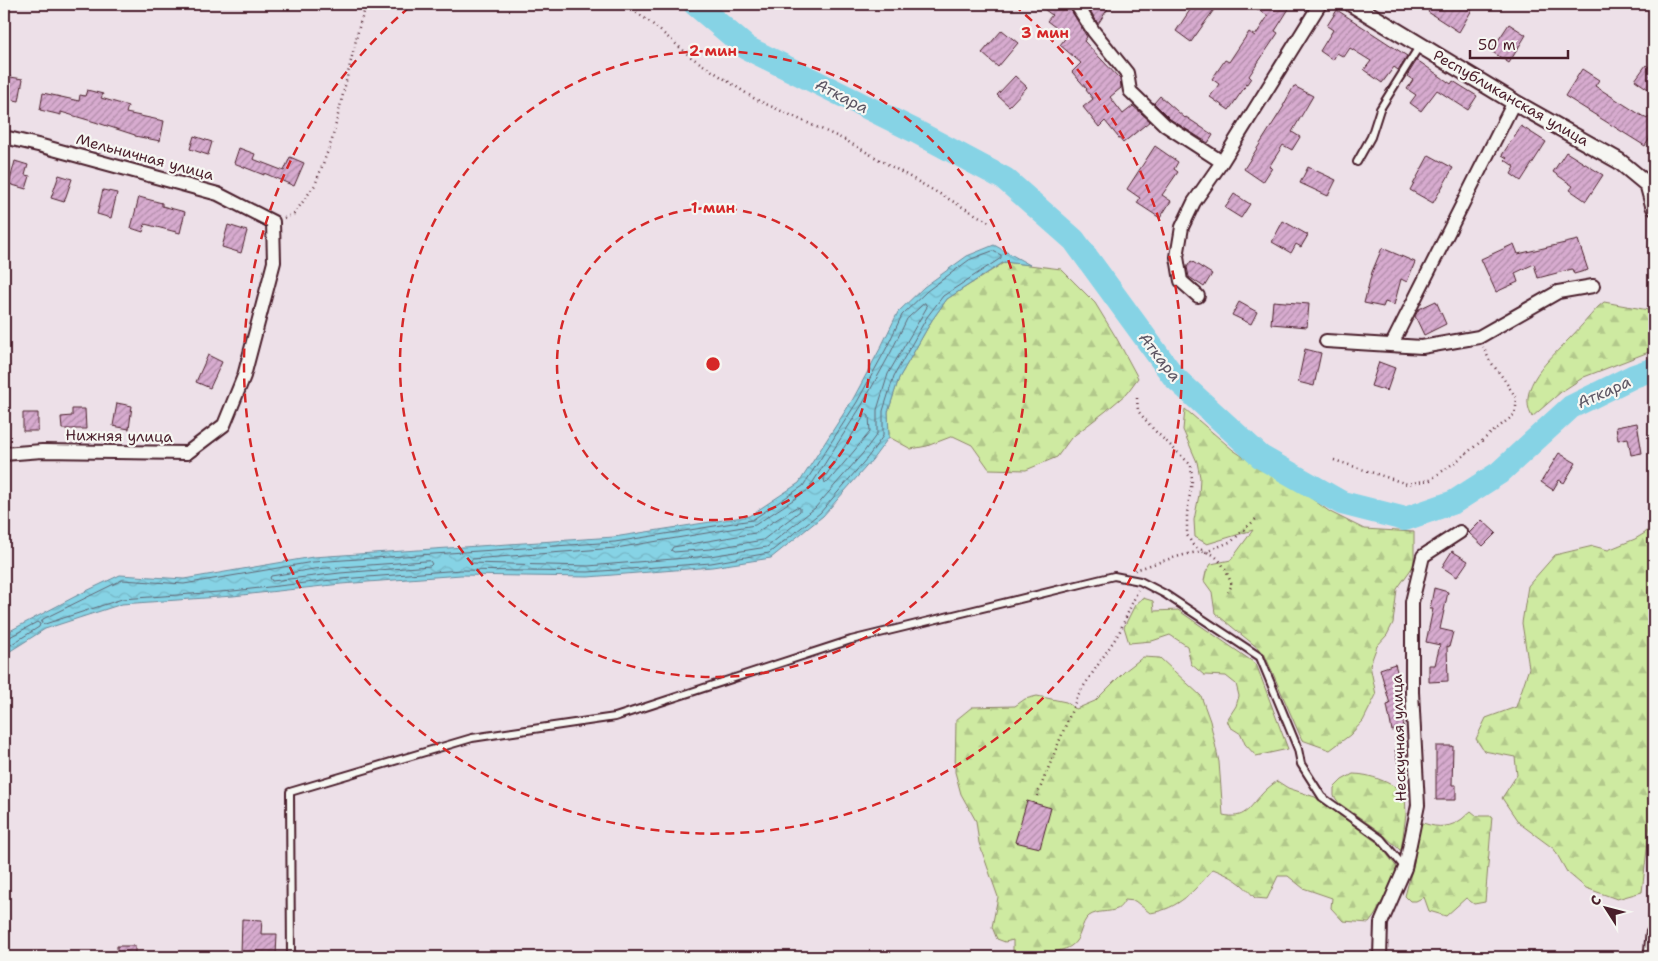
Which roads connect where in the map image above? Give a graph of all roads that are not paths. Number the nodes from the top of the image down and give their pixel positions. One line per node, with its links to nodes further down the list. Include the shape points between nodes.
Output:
1 (1076, 4): 7 (street, via 1127,73 1130,91 1165,125)
2 (1320, 4): 7 (street)
3 (1352, 4): 4 (street, Республиканская улица)
4 (1421, 45): 5 (street, Республиканская улица); 8 (lane, via 1380,109 1371,137)
5 (1514, 102): 9 (street, Республиканская улица); 14 (street)
6 (4, 137): 15 (street, Мельничная улица, via 218,194 273,222 274,262 244,376)
7 (1222, 162): 12 (street, via 1194,202 1182,226 1177,256 1180,280)
8 (1357, 162)
9 (1651, 180): 10 (street, Республиканская улица)
10 (1654, 207)
11 (1593, 286): 14 (street, via 1558,292 1479,337 1422,347)
12 (1198, 296)
13 (1326, 341): 14 (street)
14 (1392, 344)
15 (224, 425): 16 (street, Нижняя улица, via 187,454 42,451)
16 (4, 454)
17 (1460, 532): 18 (street, Нескучная улица, via 1423,556 1412,602 1412,692 1418,805)
18 (1405, 868): 20 (lane, via 1381,840 1322,797 1300,764 1298,749 1260,657 1165,594 1140,581 1114,576 851,640 615,717 472,738 290,792); 21 (street, Нескучная улица, via 1381,923)
19 (1654, 934): 22 (street)
20 (292, 957)
21 (1380, 957)
22 (1652, 957)

